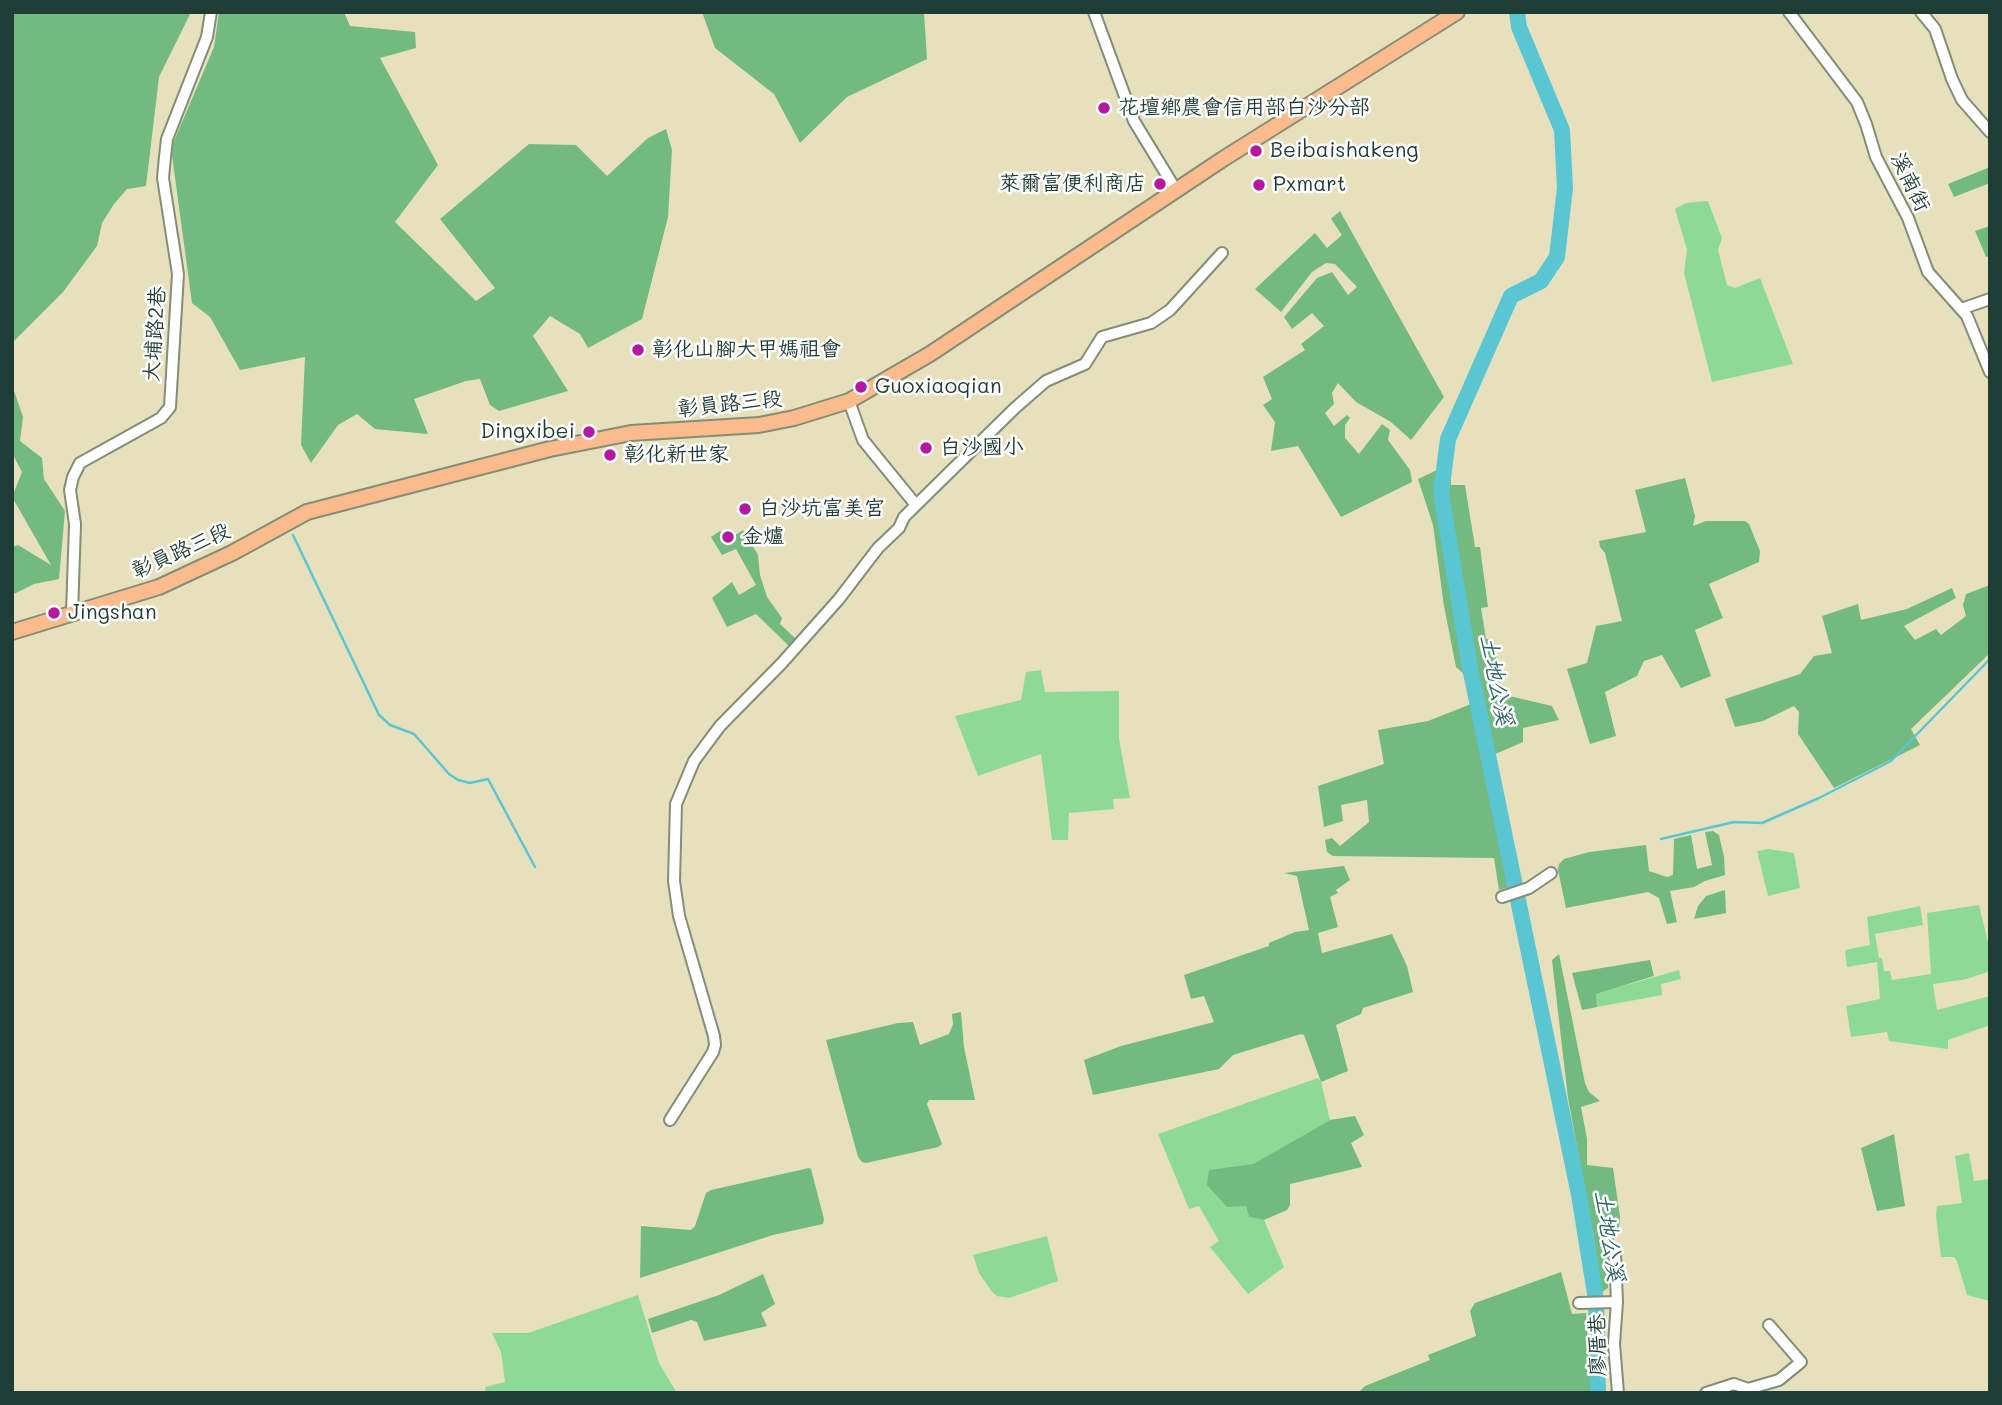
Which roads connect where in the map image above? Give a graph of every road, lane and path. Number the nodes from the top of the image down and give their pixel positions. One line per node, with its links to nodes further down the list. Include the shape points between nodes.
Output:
1 (211, 12): 14 (street, 大埔路2巷, via 207,37 164,157 178,274 170,407 161,418 80,463 73,477)
2 (1094, 12): 7 (street, via 1134,121)
3 (1457, 12): 7 (main road, 彰員路三段)
4 (1789, 12): 10 (street, 溪南街, via 1857,102 1876,157 1908,218 1928,272)
5 (1922, 12): 6 (street, via 1935,29 1962,100)
6 (1990, 132)
7 (1176, 190): 12 (main road, 彰員路三段, via 930,354)
8 (1222, 253): 13 (street, via 1160,318 1102,337 1085,364 1039,386)
9 (1990, 299): 10 (street)
10 (1961, 309): 11 (street, 溪南街)
11 (1990, 372)
12 (849, 401): 13 (street, via 863,440); 14 (main road, 彰員路三段, via 759,425 631,433 550,449 307,512 171,582)
13 (916, 505): 18 (street, via 782,663 720,726 690,767 676,804 674,881 715,1045)
14 (72, 614): 15 (main road, 彰員路三段)
15 (12, 632)
16 (1551, 873): 17 (street)
17 (1506, 896)
18 (670, 1120)
19 (1615, 1254): 20 (street, 廖厝巷)
20 (1617, 1302): 21 (street); 23 (street, 廖厝巷)
21 (1582, 1303)
22 (1769, 1325): 24 (street, via 1801,1362 1779,1380 1748,1389 1734,1384)
23 (1618, 1393)
24 (1706, 1393)

